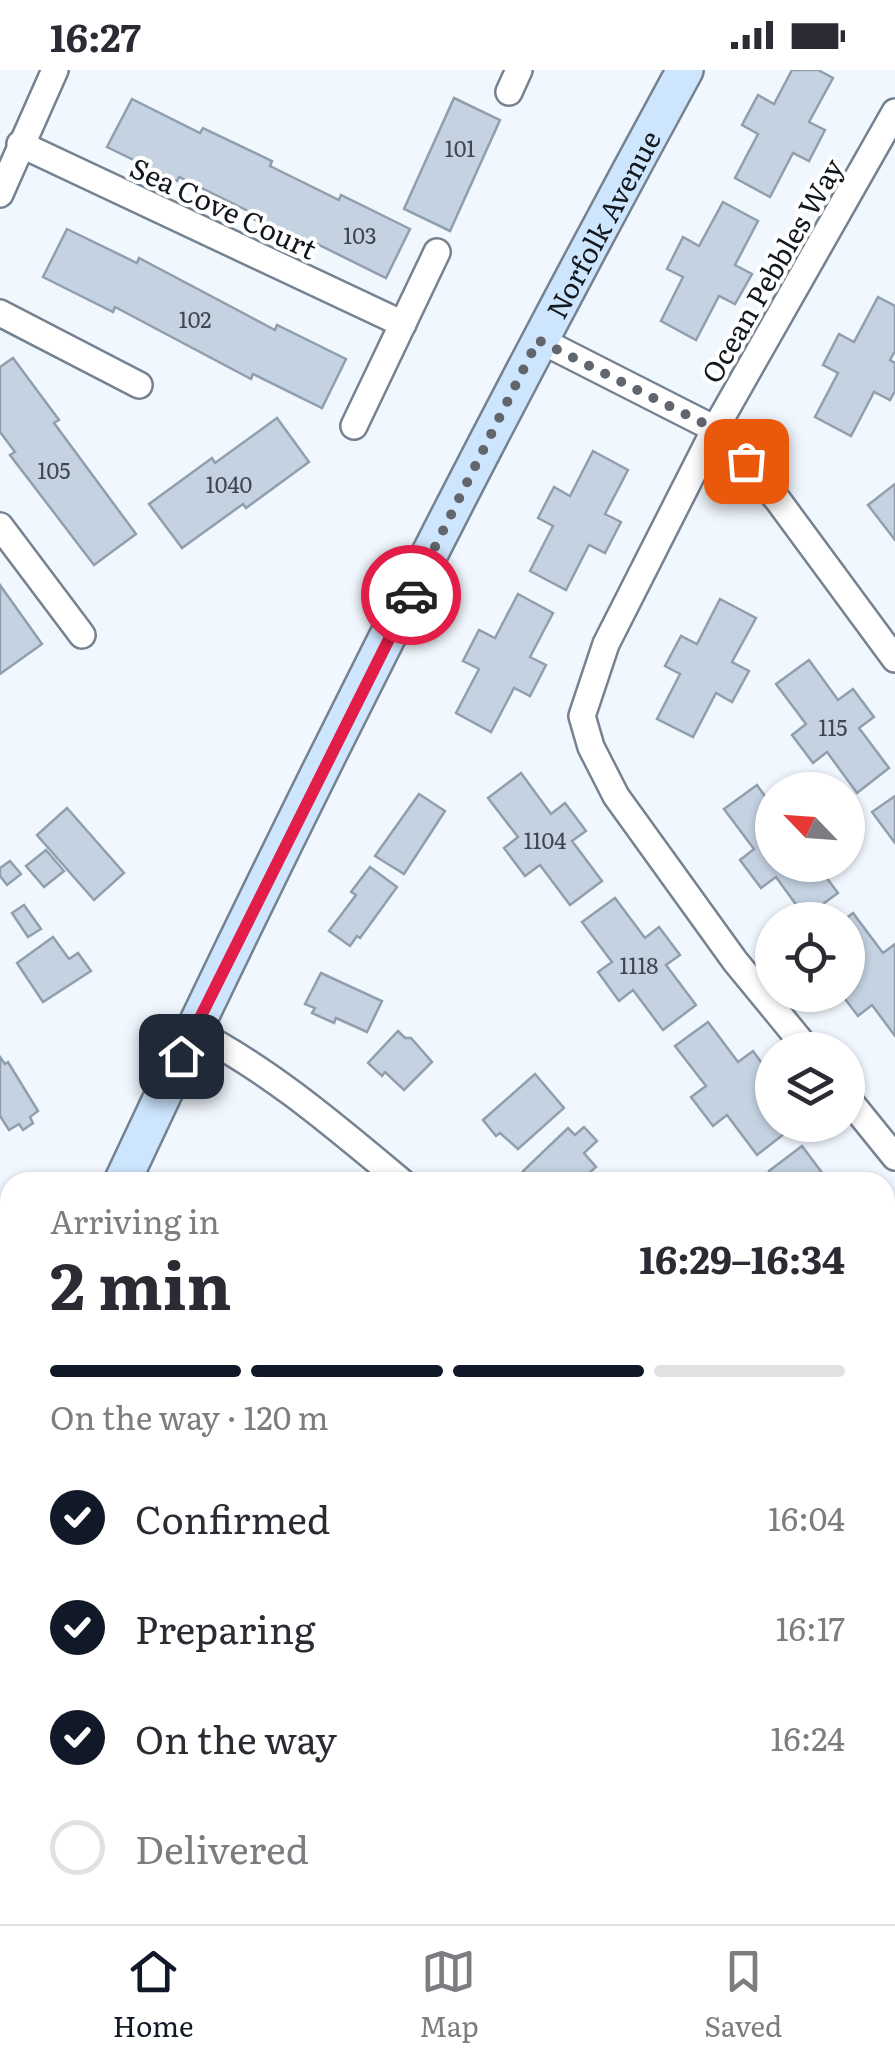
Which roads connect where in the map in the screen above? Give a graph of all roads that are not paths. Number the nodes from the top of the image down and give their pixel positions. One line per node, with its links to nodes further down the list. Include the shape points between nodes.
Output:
1 (55, 70): 4 (street)
2 (684, 70): 9 (main road, Norfolk Avenue)
3 (895, 112): 12 (street, Ocean Pebbles Way)
4 (20, 144): 5 (street); 8 (street, Sea Cove Court)
5 (0, 194)
6 (438, 252): 8 (street)
7 (0, 312): 10 (street)
8 (403, 324): 11 (street)
9 (538, 340): 12 (street); 16 (main road, Norfolk Avenue)
10 (139, 385)
11 (354, 426)
12 (715, 429): 15 (street, via 777,499); 17 (street, Ocean Pebbles Way, via 606,644 582,716 616,796)
13 (0, 526): 14 (street)
14 (82, 634)
15 (895, 658)
16 (192, 1032): 20 (main road, Norfolk Avenue); 21 (street, via 229,1049)
17 (793, 1032)
18 (865, 1120): 19 (street)
19 (895, 1158)
20 (127, 1172)
21 (390, 1172)

